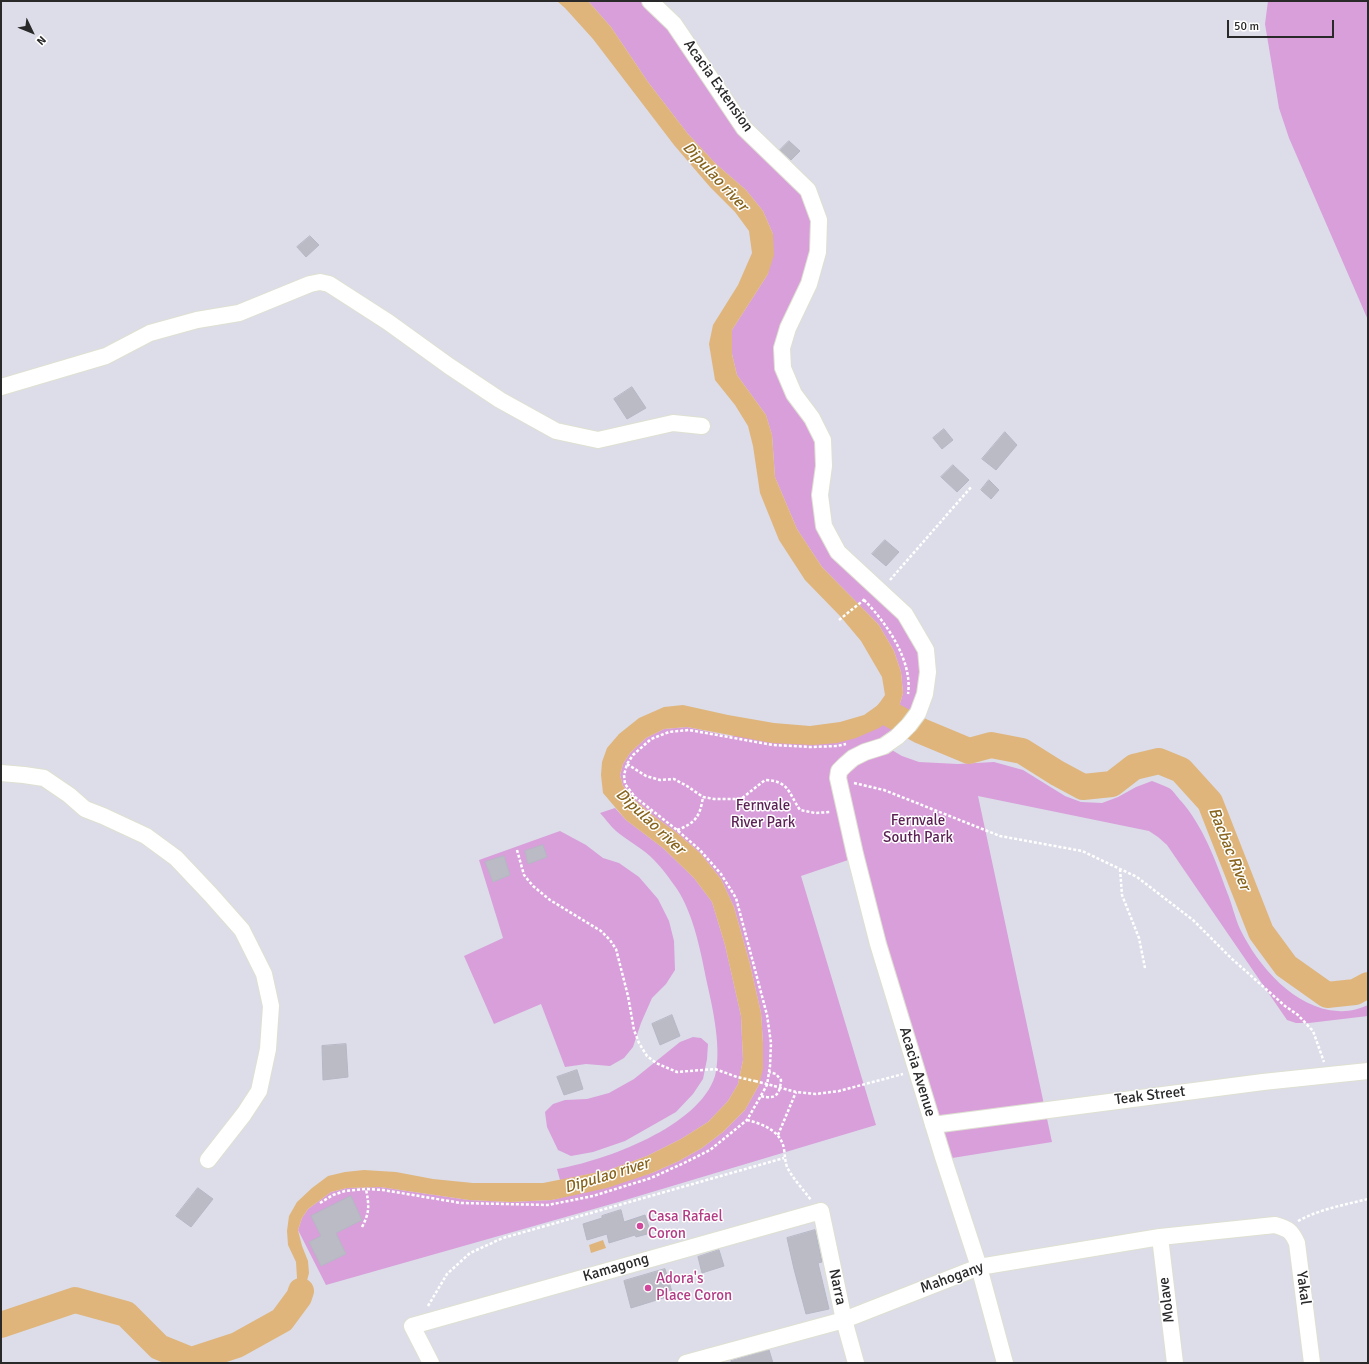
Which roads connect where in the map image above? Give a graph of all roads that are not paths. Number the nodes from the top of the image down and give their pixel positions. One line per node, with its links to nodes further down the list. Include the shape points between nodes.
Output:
1 (650, 1): 2 (street, Acacia Extension)
2 (666, 8): 6 (street, Acacia Extension, via 674,24 744,128 808,190 819,220 818,252 809,284 788,328 782,348 783,368 794,394 812,418 823,440 824,466 820,495 824,526 838,552 905,614 926,650 928,672 925,694 918,713 897,737 884,746 865,752 844,764 839,771)
3 (1, 386): 4 (street, via 106,356 150,333 197,320 239,313 320,282 329,284 388,322 500,400 556,431 598,440 673,423)
4 (702, 426)
5 (1, 773): 9 (street, via 44,778 85,809 146,836 176,858 242,930 264,974 271,1006 268,1049 259,1091)
6 (839, 782): 8 (street, Acacia Avenue, via 854,854 878,944)
7 (1368, 1071): 8 (street, Teak Street, via 1263,1082)
8 (933, 1125): 13 (street, Acacia Avenue)
9 (208, 1160)
10 (821, 1211): 14 (street, Narra); 15 (street, Kamagong, via 418,1324)
11 (1281, 1227): 12 (street, Mahogany); 20 (street, Yakal, via 1293,1234 1297,1243)
12 (1160, 1237): 13 (street, Mahogany); 19 (street, Molave)
13 (979, 1267): 14 (street, Mahogany); 18 (street, Acacia Avenue)
14 (844, 1320): 16 (street, Mahogany); 17 (street, Narra)
15 (431, 1363)
16 (686, 1363)
17 (856, 1363)
18 (1005, 1363)
19 (1175, 1363)
20 (1312, 1363)

